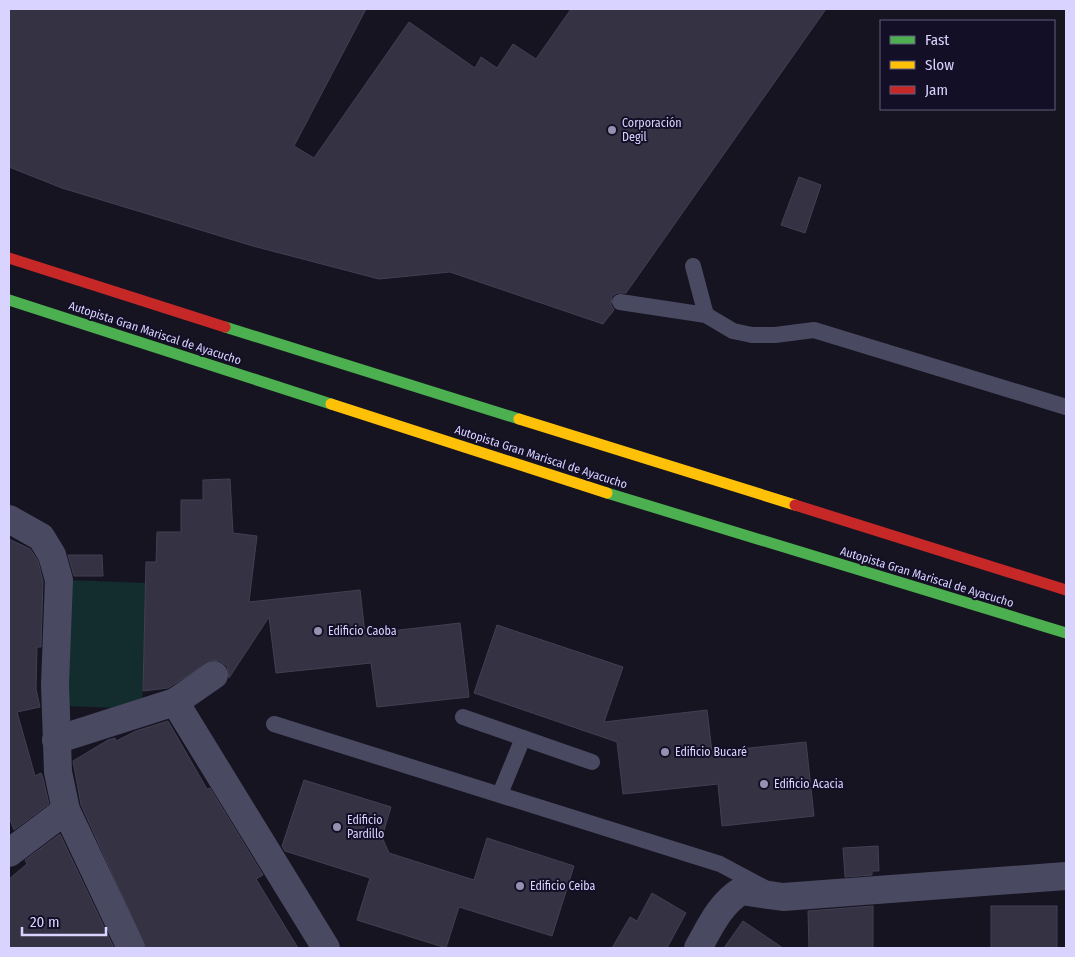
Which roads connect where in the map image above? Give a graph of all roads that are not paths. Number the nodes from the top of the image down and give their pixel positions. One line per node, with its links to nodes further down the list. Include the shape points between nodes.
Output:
1 (9, 258): 8 (highway, Autopista Gran Mariscal de Ayacucho)
2 (693, 266): 5 (lane)
3 (9, 300): 9 (highway, Autopista Gran Mariscal de Ayacucho, via 614,495)
4 (620, 302): 5 (lane)
5 (706, 315): 6 (lane, via 733,331 752,335 814,330)
6 (1066, 407)
7 (9, 520): 15 (street, via 41,537 52,555 59,580)
8 (1066, 590)
9 (1066, 633)
10 (214, 675): 11 (street)
11 (175, 702): 15 (street); 23 (street)
12 (463, 717): 14 (lane)
13 (274, 724): 17 (lane)
14 (522, 738): 16 (lane); 17 (lane)
15 (56, 740): 18 (street, via 58,772)
16 (592, 762)
17 (500, 794): 21 (lane, via 720,864)
18 (66, 810): 19 (street); 22 (street)
19 (9, 853)
20 (1066, 876): 21 (street)
21 (783, 897): 24 (street, via 741,891 730,898 720,911)
22 (131, 948)
23 (326, 948)
24 (698, 948)

